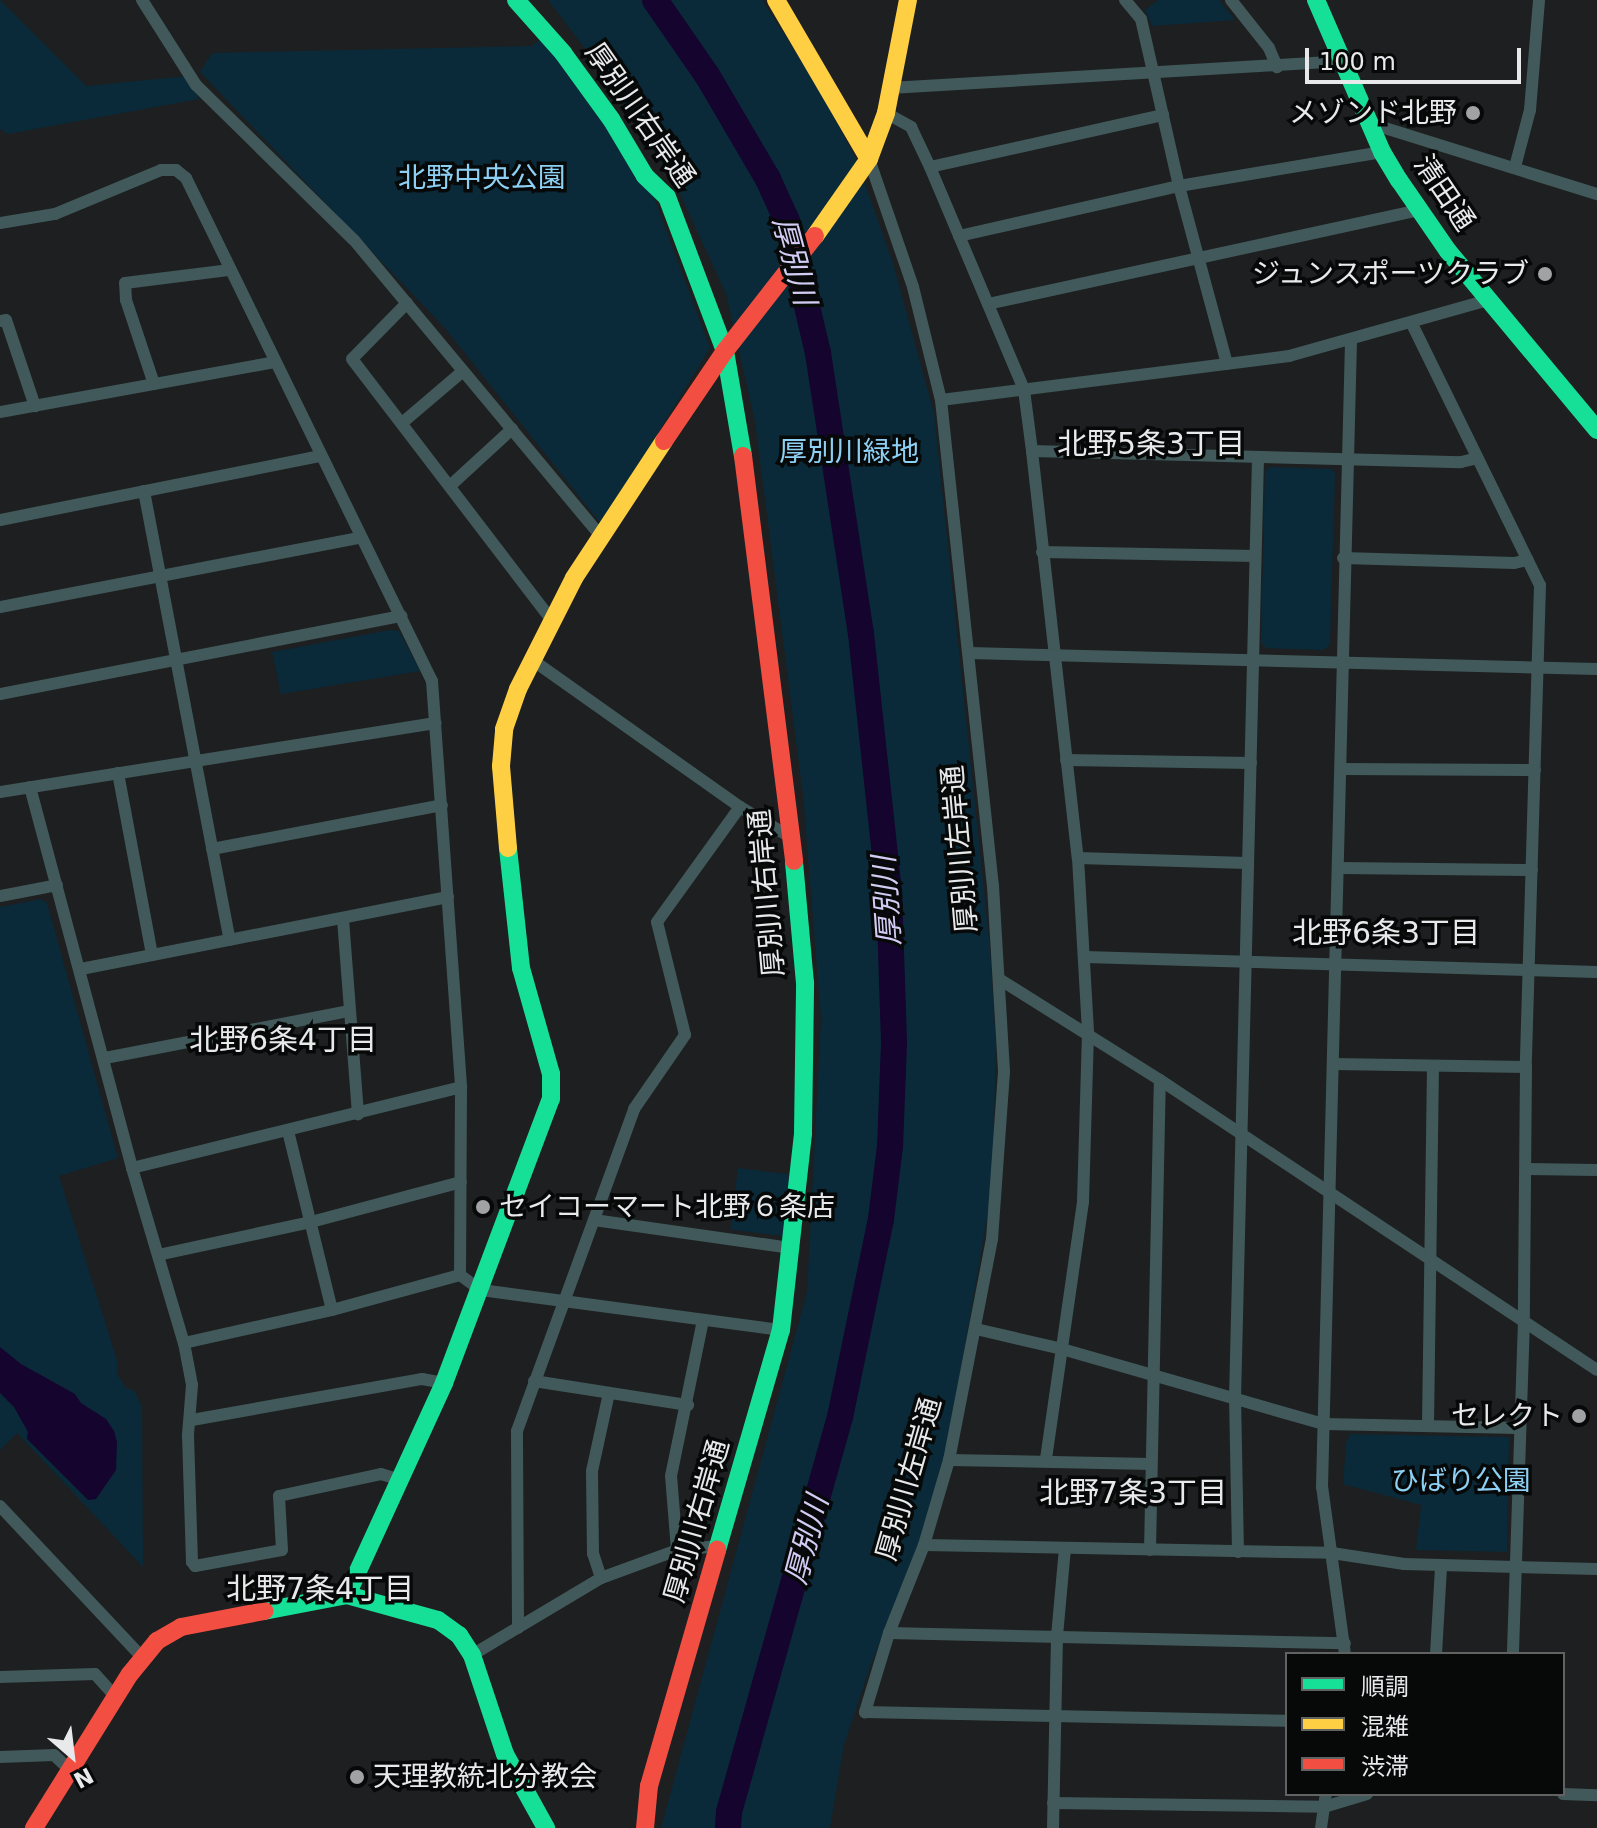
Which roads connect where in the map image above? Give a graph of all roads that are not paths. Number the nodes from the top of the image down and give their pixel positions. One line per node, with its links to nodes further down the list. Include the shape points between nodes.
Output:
1 (142, 0): 28 (street, via 196,85 321,205)
2 (516, 0): 33 (street, 厚別川右岸通, via 563,53 645,176 667,197)
3 (776, 0): 17 (street, 厚別川左岸通)
4 (908, 0): 12 (street)
5 (1125, 0): 11 (street, via 1141,19)
6 (1231, 0): 10 (street, via 1269,48)
7 (1316, 0): 9 (street, 清田通)
8 (1539, 0): 19 (street, via 1530,110)
9 (1342, 61): 10 (street); 15 (street, 清田通)
10 (1277, 67): 11 (street)
11 (1153, 73): 12 (street); 14 (street)
12 (890, 88): 13 (street)
13 (886, 113): 17 (street); 18 (street, via 911,127)
14 (1163, 115): 18 (street); 20 (street)
15 (1372, 124): 16 (street, 清田通); 19 (street)
16 (1382, 152): 20 (street); 22 (street, 清田通)
17 (869, 159): 33 (street); 39 (street, 厚別川左岸通, via 913,287)
18 (930, 167): 24 (street)
19 (1515, 167): 21 (street)
20 (1179, 186): 24 (street); 25 (street)
21 (1597, 194)
22 (1419, 210): 25 (street); 27 (street, 清田通)
23 (0, 223): 26 (street, via 55,214 161,170 176,170 186,178)
24 (959, 236): 29 (street)
25 (1200, 259): 29 (street); 35 (street)
26 (230, 270): 34 (street); 37 (street, via 125,283)
27 (1488, 300): 31 (street); 44 (street, 清田通)
28 (407, 303): 36 (street); 42 (street, via 352,359)
29 (988, 304): 38 (street)
30 (0, 321): 40 (street, via 6,320)
31 (1412, 324): 32 (street); 48 (street)
32 (1351, 341): 35 (street); 49 (street)
33 (725, 351): 53 (street); 83 (street, 厚別川右岸通, via 752,512)
34 (274, 362): 37 (street); 46 (street)
35 (1227, 364): 38 (street)
36 (463, 371): 42 (street); 43 (street)
37 (154, 384): 40 (street)
38 (1024, 390): 39 (street); 45 (street)
39 (941, 400): 63 (street, 厚別川左岸通)
40 (35, 406): 41 (street)
41 (0, 412)
42 (402, 423): 50 (street)
43 (512, 429): 50 (street); 53 (street)
44 (1597, 430)
45 (1032, 451): 47 (street); 55 (street)
46 (321, 456): 51 (street); 54 (street)
47 (1258, 458): 49 (street); 56 (street)
48 (1478, 458): 49 (street); 58 (street)
49 (1345, 459): 57 (street)
50 (451, 485): 62 (street)
51 (144, 491): 52 (street); 59 (street)
52 (0, 520)
53 (600, 535): 62 (street)
54 (360, 538): 59 (street); 61 (street)
55 (1042, 552): 56 (street); 64 (street)
56 (1255, 556): 67 (street)
57 (1343, 558): 58 (street); 68 (street)
58 (1528, 560): 69 (street, via 1540,585)
59 (161, 577): 60 (street); 66 (street)
60 (0, 607)
61 (401, 616): 66 (street); 72 (street, via 432,681)
62 (552, 621): 65 (street)
63 (969, 653): 64 (street); 101 (street, 厚別川左岸通)
64 (1055, 656): 67 (street); 73 (street)
65 (531, 659): 82 (street); 124 (street, via 504,729 501,766 514,927 551,1074 551,1099)
66 (177, 661): 71 (street); 74 (street)
67 (1253, 661): 68 (street); 75 (street)
68 (1343, 663): 69 (street); 76 (street)
69 (1537, 668): 70 (street); 77 (street)
70 (1597, 669)
71 (0, 694)
72 (436, 723): 74 (street); 81 (street)
73 (1066, 760): 75 (street); 85 (street)
74 (194, 761): 78 (street); 84 (street)
75 (1251, 763): 86 (street)
76 (1342, 769): 77 (street); 87 (street)
77 (1535, 770): 88 (street)
78 (118, 773): 79 (street); 94 (street)
79 (30, 787): 80 (street); 89 (street)
80 (0, 792)
81 (442, 805): 84 (street); 91 (street)
82 (740, 807): 83 (street); 118 (street, via 657,922 685,1035 634,1109)
83 (792, 838): 120 (street, 厚別川右岸通, via 805,983 803,1133)
84 (212, 849): 93 (street)
85 (1078, 858): 86 (street); 95 (street)
86 (1247, 863): 96 (street)
87 (1339, 868): 88 (street); 97 (street)
88 (1532, 870): 99 (street)
89 (57, 885): 90 (street); 98 (street)
90 (0, 896)
91 (448, 897): 92 (street); 109 (street)
92 (343, 919): 93 (street); 102 (street)
93 (230, 940): 94 (street)
94 (152, 955): 98 (street)
95 (1085, 957): 96 (street); 103 (street)
96 (1245, 963): 97 (street); 112 (street)
97 (1333, 964): 99 (street); 105 (street)
98 (81, 969): 104 (street)
99 (1530, 970): 100 (street); 107 (street)
100 (1597, 972)
101 (999, 979): 103 (street); 129 (street, 厚別川左岸通, via 1001,1145)
102 (350, 1011): 104 (street); 110 (street)
103 (1088, 1033): 108 (street); 132 (street, via 1083,1202)
104 (105, 1058): 113 (street)
105 (1333, 1064): 106 (street); 117 (street)
106 (1433, 1066): 107 (street); 122 (street)
107 (1526, 1067): 114 (street)
108 (1160, 1080): 112 (street); 134 (street)
109 (461, 1087): 110 (street); 116 (street)
110 (358, 1114): 111 (street)
111 (288, 1131): 113 (street); 119 (street)
112 (1241, 1133): 117 (street); 138 (street)
113 (132, 1168): 121 (street)
114 (1526, 1169): 115 (street); 128 (street)
115 (1597, 1170)
116 (461, 1182): 119 (street); 123 (street)
117 (1330, 1192): 122 (street); 141 (street)
118 (594, 1220): 120 (street); 125 (street)
119 (311, 1222): 121 (street); 126 (street)
120 (790, 1248): 130 (street, 厚別川右岸通)
121 (158, 1255): 131 (street)
122 (1430, 1259): 128 (street); 142 (street)
123 (460, 1275): 124 (street); 126 (street)
124 (481, 1290): 125 (street); 136 (street)
125 (564, 1303): 127 (street); 135 (street)
126 (332, 1310): 131 (street)
127 (703, 1320): 130 (street); 139 (street)
128 (1524, 1320): 133 (street); 143 (street)
129 (976, 1329): 132 (street); 145 (street, 厚別川左岸通)
130 (781, 1330): 150 (street, 厚別川右岸通)
131 (184, 1343): 140 (street)
132 (1062, 1349): 134 (street); 144 (street)
133 (1597, 1370)
134 (1154, 1377): 138 (street); 146 (street)
135 (534, 1381): 137 (street); 161 (street, via 517,1431)
136 (444, 1383): 140 (street, via 422,1379); 147 (street)
137 (609, 1393): 139 (street); 159 (street, via 592,1471 593,1554)
138 (1235, 1399): 141 (street); 154 (street)
139 (688, 1405): 152 (street, via 671,1476)
140 (192, 1420): 147 (street, via 188,1435 195,1566 282,1550 279,1496 381,1474)
141 (1324, 1424): 142 (street); 155 (street, via 1322,1487)
142 (1428, 1425): 143 (street)
143 (1518, 1428): 157 (street)
144 (1046, 1459): 145 (street); 146 (street)
145 (949, 1460): 149 (street, 厚別川左岸通)
146 (1151, 1464): 153 (street)
147 (401, 1480): 160 (street)
148 (0, 1506): 168 (street)
149 (924, 1545): 151 (street); 162 (street, 厚別川左岸通)
150 (719, 1546): 152 (street); 182 (street, 厚別川右岸通, via 649,1786)
151 (1065, 1548): 153 (street); 163 (street)
152 (677, 1550): 159 (street)
153 (1150, 1550): 154 (street)
154 (1238, 1552): 155 (street)
155 (1332, 1553): 156 (street); 164 (street)
156 (1441, 1566): 157 (street); 165 (street)
157 (1515, 1568): 158 (street); 166 (street)
158 (1597, 1569)
159 (601, 1578): 161 (street)
160 (347, 1595): 167 (street, via 438,1620 459,1635); 168 (street, via 181,1627)
161 (518, 1628): 167 (street)
162 (889, 1633): 163 (street); 171 (street, 厚別川左岸通, via 865,1712)
163 (1057, 1636): 164 (street); 171 (street)
164 (1345, 1648)
165 (1436, 1652)
166 (1513, 1652)
167 (472, 1655): 181 (street, via 505,1754)
168 (142, 1657): 170 (street)
169 (0, 1677): 170 (street, via 95,1674)
170 (116, 1697): 174 (street)
171 (1054, 1716): 172 (street); 179 (street)
172 (1285, 1721)
173 (0, 1757): 174 (street, via 54,1755)
174 (69, 1769): 180 (street)
175 (1565, 1794): 176 (street)
176 (1597, 1795)
177 (1353, 1796): 178 (street)
178 (1325, 1800): 179 (street); 184 (street)
179 (1053, 1803): 183 (street)
180 (34, 1828)
181 (546, 1828)
182 (645, 1828)
183 (1053, 1828)
184 (1321, 1828)

